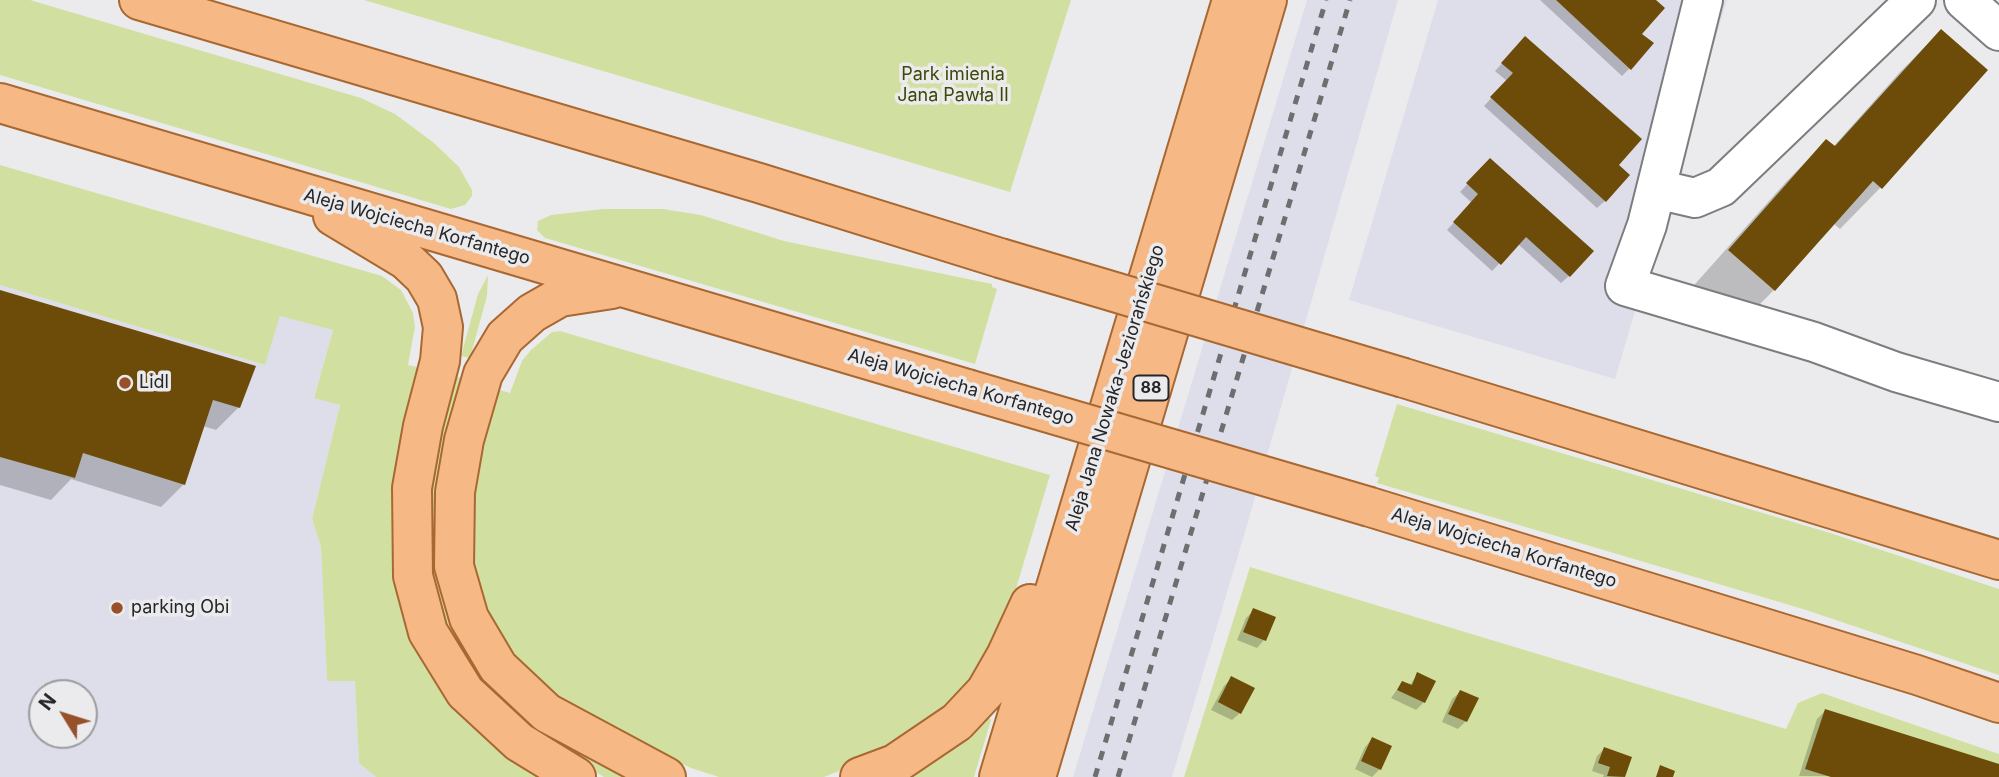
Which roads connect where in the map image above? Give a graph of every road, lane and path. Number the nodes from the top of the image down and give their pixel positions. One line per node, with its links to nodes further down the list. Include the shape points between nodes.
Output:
1 (139, 0): 14 (main road, bridge, via 759,183)
2 (1231, 0): 13 (main road, Aleja Jana Nowaka-Jeziorańskiego / 88)
3 (1267, 0): 20 (main road, Aleja Jana Nowaka-Jeziorańskiego / 88)
4 (1703, 0): 9 (street)
5 (1916, 0): 9 (street, via 1721,187 1695,198)
6 (1964, 0): 7 (street)
7 (1999, 31)
8 (0, 103): 10 (main road, Aleja Wojciecha Korfantego)
9 (1656, 189): 12 (street, via 1625,286)
10 (289, 190): 11 (main road, Aleja Wojciecha Korfantego); 16 (main road, via 406,260 424,277 437,299 443,327 440,361 423,426 412,500 413,576 428,632 465,692 519,742)
11 (625, 287): 15 (main road, Aleja Wojciecha Korfantego, bridge, via 1370,507); 17 (main road, via 560,297 531,313 505,337 484,374 464,440 455,492 454,566 469,618 498,667 547,713)
12 (1999, 402)
13 (1090, 475): 18 (main road, via 986,691 957,722 895,764); 19 (main road, Aleja Jana Nowaka-Jeziorańskiego / 88)
14 (1999, 560)
15 (1999, 703)
16 (576, 777)
17 (666, 777)
18 (860, 777)
19 (999, 777)
20 (1036, 777)

